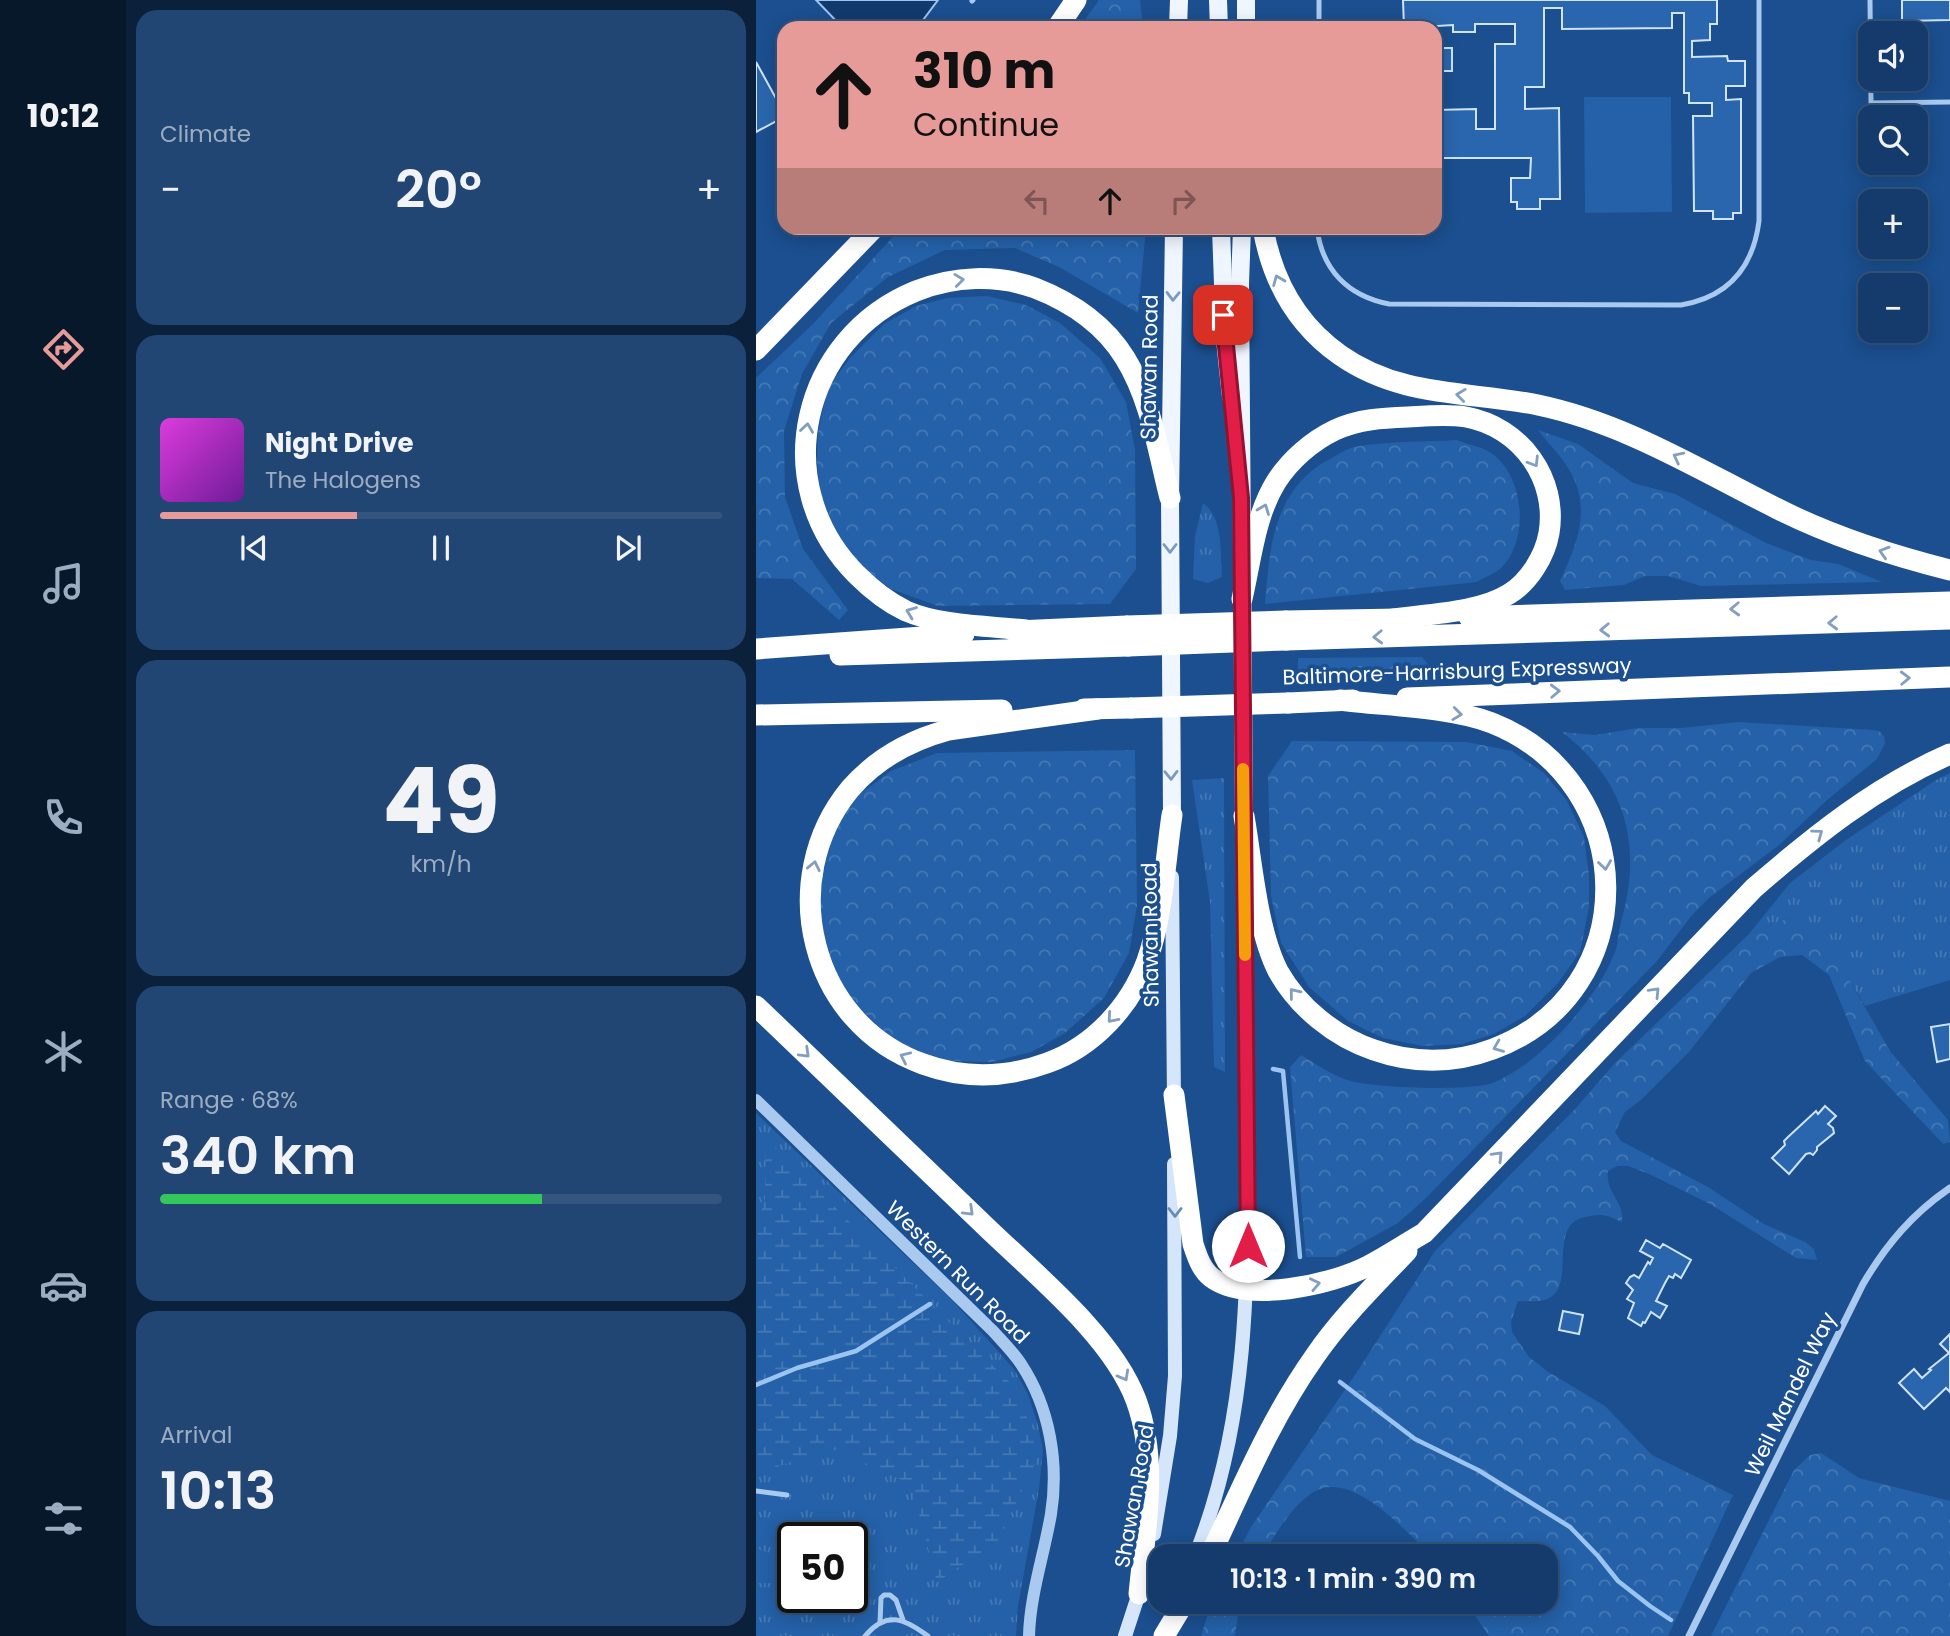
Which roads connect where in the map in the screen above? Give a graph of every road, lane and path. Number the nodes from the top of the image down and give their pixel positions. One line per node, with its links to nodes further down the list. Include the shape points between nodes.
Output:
1 (1076, 0): 8 (highway)
2 (1179, 0): 9 (main road)
3 (1218, 0): 10 (main road)
4 (1246, 0): 11 (main road)
5 (1319, 0): 12 (lane)
6 (1759, 0): 19 (lane, via 1759,221 1747,264 1718,293 1681,305 1389,304 1371,301 1342,281 1322,253)
7 (1870, 0): 13 (lane, via 1871,103)
8 (1062, 21)
9 (1178, 21)
10 (1219, 21)
11 (1246, 21)
12 (1319, 21)
13 (1950, 102)
14 (867, 235): 20 (highway)
15 (1174, 235): 21 (main road, Shawan Road, one-way to 21)
16 (1221, 235): 22 (main road, via 1225,340)
17 (1241, 235): 22 (main road)
18 (1265, 235): 23 (highway, one-way to 18, via 1833,534 1607,425 1538,405 1421,389 1364,370 1316,335 1297,314 1282,290)
19 (1318, 235)
20 (756, 350)
21 (1170, 498): 28 (highway, one-way to 21, via 939,621 909,612 865,583 834,549 823,529 805,464 808,416 838,351 869,318 931,285 981,278 1026,285 1072,305 1109,336 1136,377); 38 (main road, Shawan Road, one-way to 38)
22 (1241, 498): 24 (main road)
23 (1950, 570)
24 (1242, 598): 27 (highway, one-way to 27, via 1266,502 1289,466 1318,440 1373,418 1451,416 1502,430 1531,457 1550,500 1549,529 1539,561 1511,593 1493,603); 39 (main road)
25 (1950, 602): 27 (highway, one-way to 27)
26 (1950, 619): 29 (highway, Baltimore-Harrisburg Expressway, one-way to 29)
27 (1385, 620): 29 (highway)
28 (1026, 630): 30 (highway); 31 (highway)
29 (1286, 630): 30 (highway, Baltimore-Harrisburg Expressway, bridge)
30 (1128, 636): 32 (highway, Baltimore-Harrisburg Expressway)
31 (756, 649)
32 (756, 658)
33 (1950, 677): 34 (highway, Baltimore-Harrisburg Expressway, one-way to 33)
34 (1340, 701): 35 (highway, Baltimore-Harrisburg Expressway, bridge); 39 (highway, one-way to 39, via 1469,715 1490,722 1534,746 1575,787 1597,831 1606,898 1590,960 1563,1002 1505,1045 1456,1060 1409,1060 1342,1036 1306,1006 1278,970 1261,916)
35 (1098, 709): 36 (highway, Baltimore-Harrisburg Expressway); 38 (highway, one-way to 35, via 1147,962 1114,1017 1078,1048 1030,1069 958,1074 895,1052 844,1006 818,956 809,894 818,849 851,788 895,752 931,734)
36 (756, 715)
37 (1950, 754): 44 (highway, one-way to 37, via 1755,888 1859,804)
38 (1172, 815): 41 (main road, Shawan Road)
39 (1244, 816): 45 (main road)
40 (756, 1006): 50 (highway, one-way to 50, via 1059,1297 1125,1375 1137,1401 1149,1468)
41 (1174, 1094): 45 (highway, via 1193,1244 1200,1263 1219,1282); 50 (main road, Shawan Road, one-way to 50, via 1175,1376 1160,1505)
42 (756, 1100): 57 (street, Western Run Road, via 993,1331 1021,1363 1037,1394 1048,1424 1054,1480)
43 (1950, 1188): 60 (street, Weil Mandel Way, via 1905,1226 1863,1284)
44 (1424, 1233): 45 (highway, one-way to 44, via 1307,1286 1344,1276); 49 (highway, via 1316,1354 1262,1443)
45 (1247, 1290): 48 (main road, via 1241,1367 1226,1452)
46 (756, 1491): 47 (lane)
47 (787, 1495)
48 (1199, 1544)
49 (1216, 1544)
50 (1139, 1594): 58 (main road, Shawan Road)
51 (1171, 1614): 59 (main road)
52 (1177, 1614): 59 (highway)
53 (903, 1620): 54 (lane); 54 (lane, via 896,1600 884,1595); 56 (lane)
54 (880, 1623): 55 (lane)
55 (865, 1636)
56 (928, 1636)
57 (1029, 1636)
58 (1125, 1636)
59 (1163, 1636)
60 (1689, 1636)

